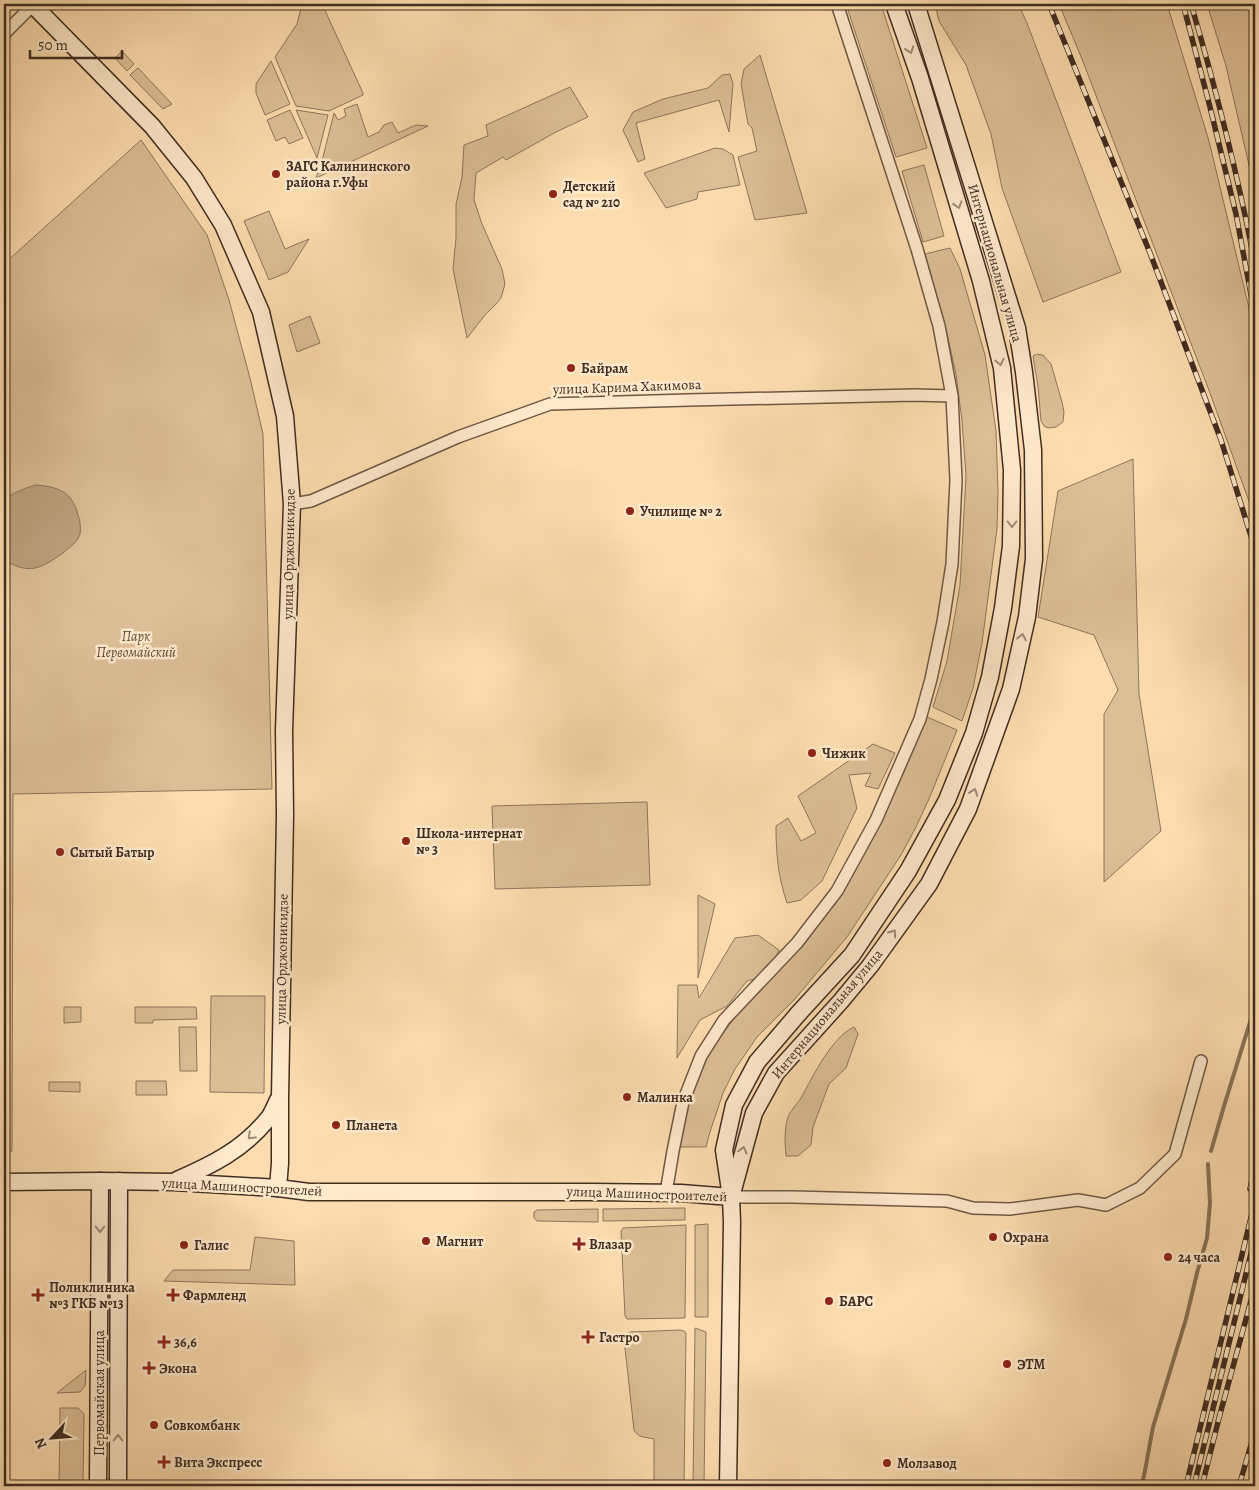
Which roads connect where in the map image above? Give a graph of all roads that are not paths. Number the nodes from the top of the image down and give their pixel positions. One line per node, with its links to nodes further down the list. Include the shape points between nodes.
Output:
1 (33, 4): 5 (street); 7 (main road, улица Орджоникидзе, via 152,126 194,178 223,225 261,312 285,416)
2 (837, 4): 6 (street, via 917,249 939,326)
3 (894, 4): 16 (main road, Интернациональная улица, one-way to 16, via 920,78 981,281 1002,368 1012,470 1011,546 1003,608 990,677 974,733 947,800 908,871 852,955 758,1062 734,1105 724,1150)
4 (916, 4): 16 (main road, Интернациональная улица, one-way to 4, via 754,1113 776,1073 870,966 929,884 968,809 1011,688 1026,617 1034,559 1033,450 1024,372 1016,328)
5 (4, 34)
6 (952, 396): 7 (street, улица Карима Хакимова, via 550,404 458,437 311,501); 15 (street, via 956,480 952,564 943,622 920,719 876,820 836,891 797,943 724,1020 701,1056 683,1102)
7 (292, 504): 9 (main road, улица Орджоникидзе, via 284,730)
8 (1201, 1062): 16 (street, улица Машиностроителей, via 1175,1154 1140,1188 1106,1204 1078,1200 995,1209 973,1208 947,1201)
9 (280, 1098): 13 (main road, улица Орджоникидзе, one-way to 13, via 268,1119 238,1148 211,1165); 14 (main road, улица Орджоникидзе)
10 (100, 1181): 11 (main road, улица Машиностроителей); 12 (main road, улица Машиностроителей); 17 (main road, Первомайская улица, one-way to 17)
11 (119, 1181): 13 (main road, улица Машиностроителей); 18 (main road, Первомайская улица, one-way to 11)
12 (4, 1182)
13 (172, 1182): 14 (main road, улица Машиностроителей)
14 (278, 1188): 15 (main road, улица Машиностроителей, via 310,1192)
15 (666, 1193): 16 (main road, улица Машиностроителей)
16 (731, 1197): 19 (main road, Интернациональная улица)
17 (98, 1486)
18 (118, 1486)
19 (728, 1486)

